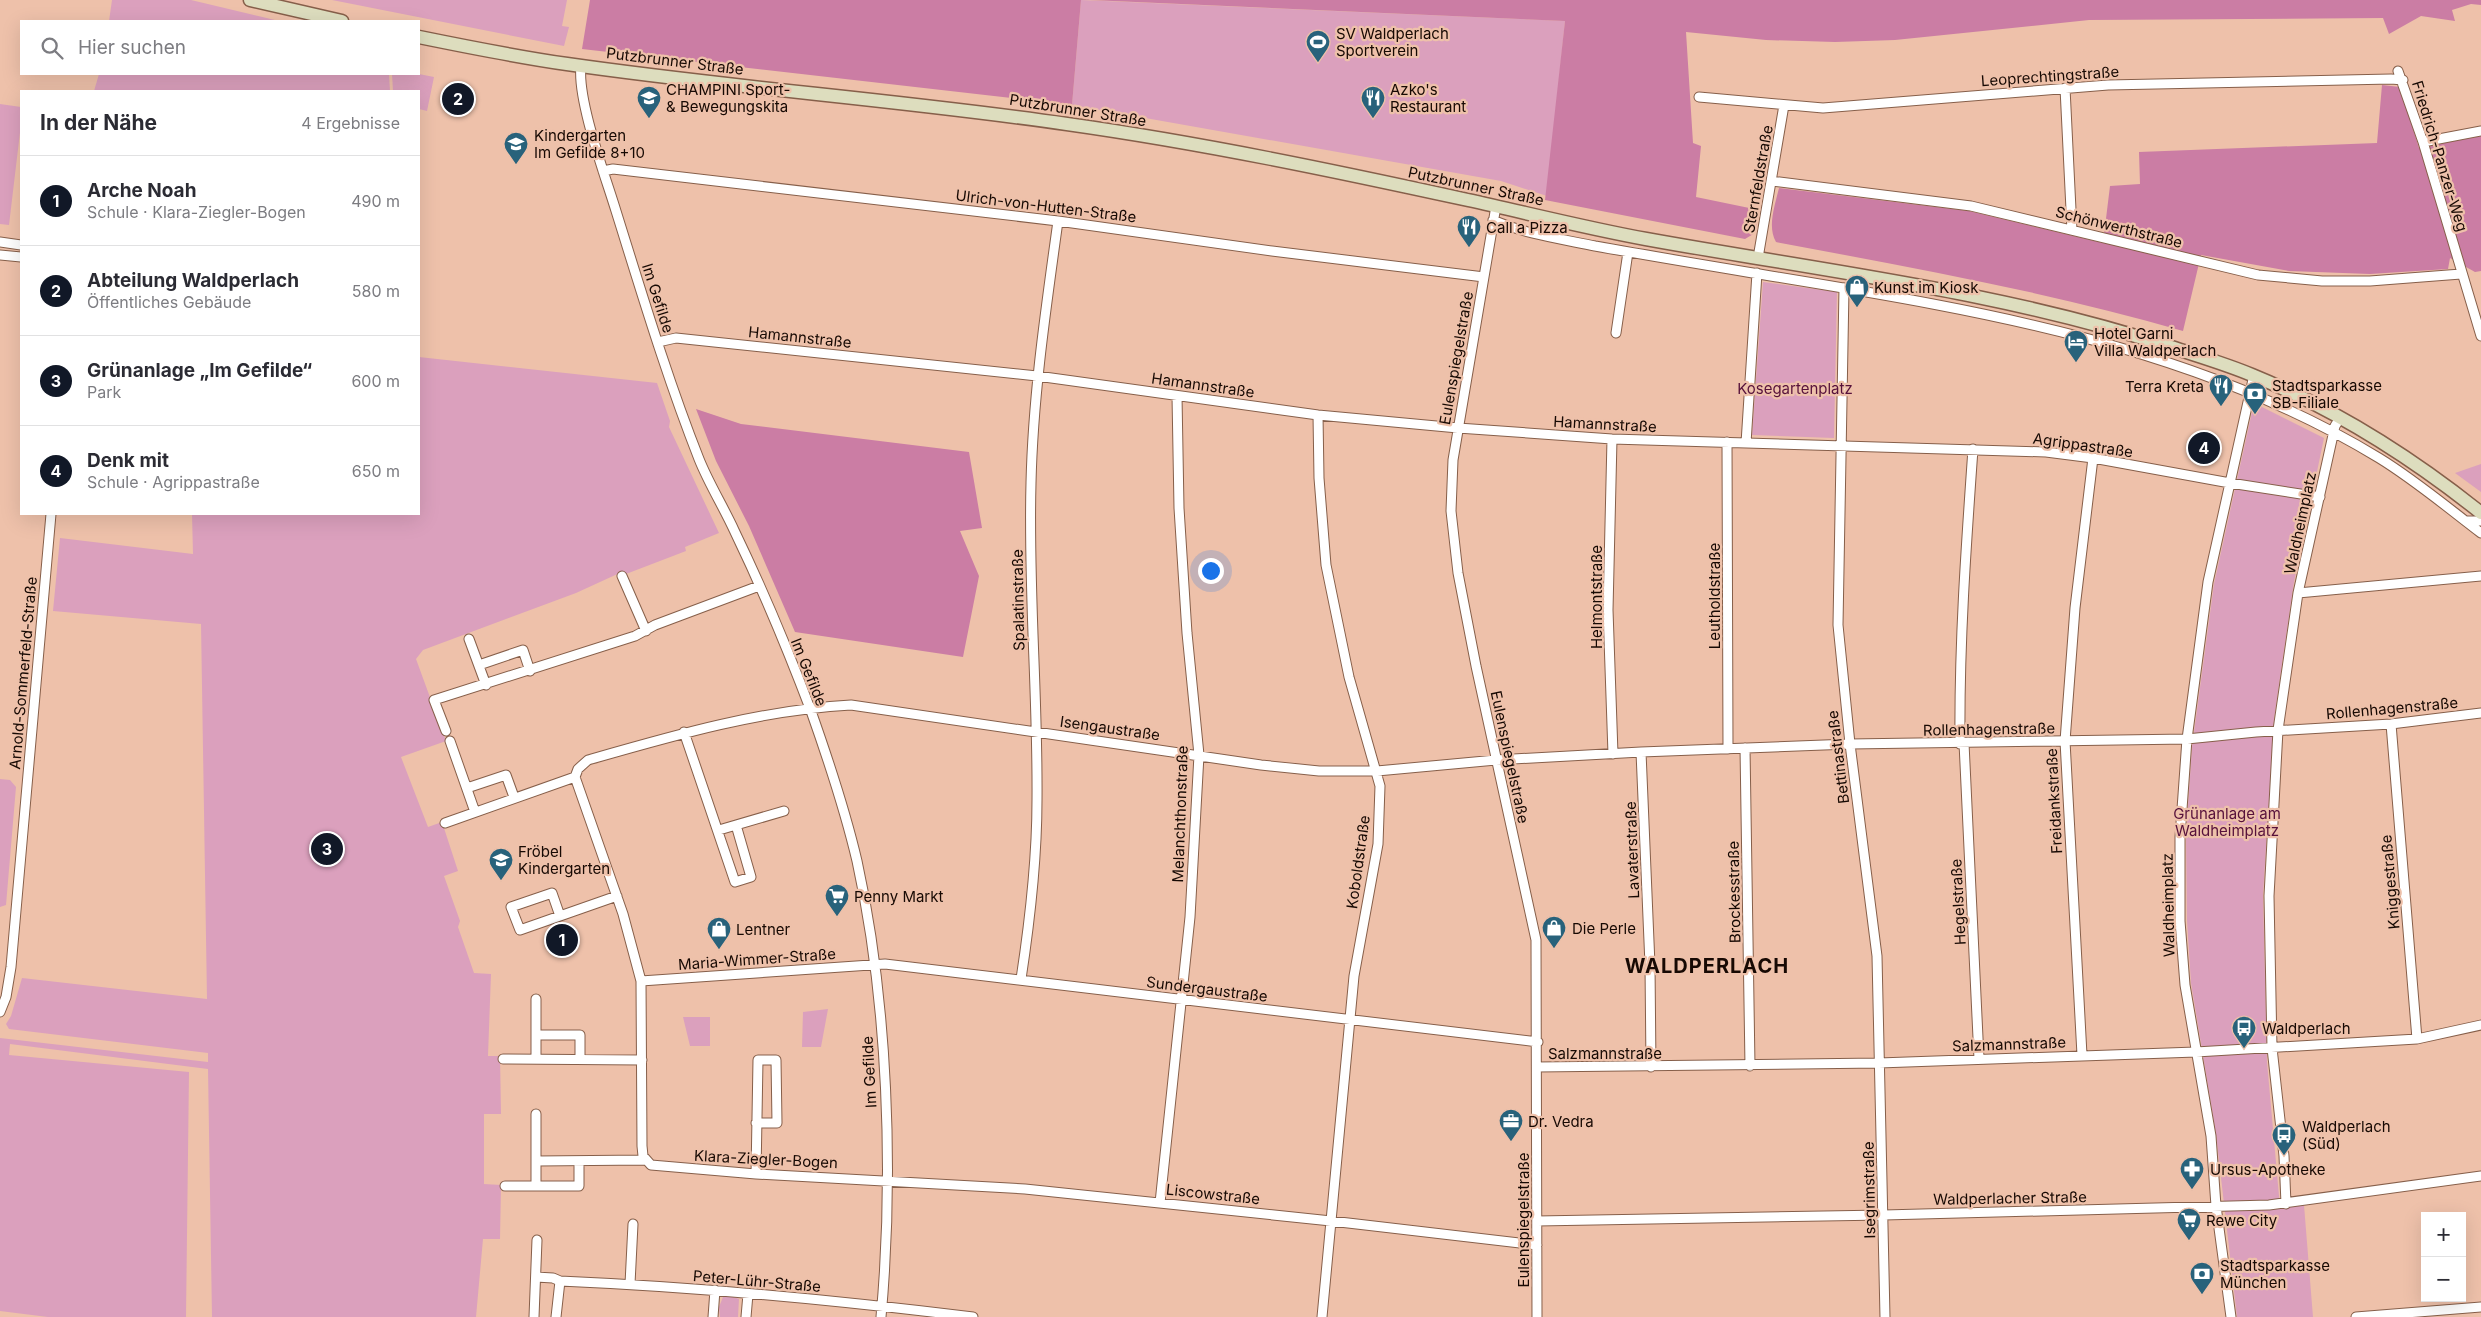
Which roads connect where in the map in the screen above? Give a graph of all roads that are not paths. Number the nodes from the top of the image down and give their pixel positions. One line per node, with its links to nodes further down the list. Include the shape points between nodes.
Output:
1 (250, 0): 2 (main road)
2 (338, 20)
3 (420, 37): 4 (main road, Putzbrunner Straße)
4 (581, 66): 12 (street, Im Gefilde, via 579,82); 14 (main road, Putzbrunner Straße, via 1071,124 1221,149)
5 (2398, 71): 6 (street, Friedrich-Panzer-Weg)
6 (2403, 80): 7 (street, Leoprechtingstraße); 11 (street, Friedrich-Panzer-Weg)
7 (2065, 88): 9 (street, Leoprechtingstraße, via 1823,108); 17 (street)
8 (1699, 97): 9 (street, Leoprechtingstraße)
9 (1784, 105): 13 (street, Sternfeldstraße)
10 (2481, 131): 11 (street)
11 (2423, 142): 25 (street, Friedrich-Panzer-Weg)
12 (603, 172): 16 (street, Ulrich-von-Hutten-Straße, via 613,169); 30 (street, Im Gefilde)
13 (1772, 181): 17 (street, Schönwerthstraße, via 1971,206); 23 (street, Sternfeldstraße)
14 (1496, 206): 15 (street, Eulenspiegelstraße); 23 (main road, Putzbrunner Straße, via 1629,236)
15 (1493, 220): 20 (street, Putzbrunner Straße, via 1553,237); 26 (street, Eulenspiegelstraße)
16 (1058, 221): 26 (street, Ulrich-von-Hutten-Straße); 32 (street, Spalatinstraße)
17 (2072, 230): 25 (street, Schönwerthstraße, via 2228,269 2291,279 2370,281)
18 (0, 242): 19 (street)
19 (20, 244)
20 (1628, 252): 24 (street, Putzbrunner Straße); 28 (street)
21 (0, 255): 22 (street)
22 (20, 258)
23 (1758, 258): 31 (main road, Putzbrunner Straße, via 1915,284 2051,312 2138,336)
24 (1757, 273): 27 (street, Putzbrunner Straße); 41 (street)
25 (2461, 274): 29 (street, Friedrich-Panzer-Weg)
26 (1484, 277): 37 (street, Eulenspiegelstraße)
27 (1844, 288): 33 (street, Putzbrunner Straße, via 1968,310 2117,346); 42 (street)
28 (1616, 333)
29 (2481, 336)
30 (658, 342): 32 (street, Hamannstraße, via 676,338); 54 (street, Im Gefilde, via 700,463)
31 (2254, 375): 33 (street, Waldheimplatz); 36 (main road, Putzbrunner Straße)
32 (1037, 376): 34 (street, Hamannstraße); 67 (street, Spalatinstraße, via 1030,534)
33 (2249, 391): 38 (street, Putzbrunner Straße); 45 (street, Waldheimplatz)
34 (1177, 396): 35 (street, Hamannstraße); 77 (street, Melanchthonstraße, via 1180,533)
35 (1318, 415): 37 (street, Hamannstraße); 79 (street, Koboldstraße, via 1326,565 1349,677)
36 (2340, 418): 38 (street, Waldheimplatz); 47 (main road, Putzbrunner Straße, via 2388,445)
37 (1458, 428): 39 (street, Hamannstraße); 78 (street, Eulenspiegelstraße, via 1451,511 1457,564)
38 (2334, 433): 46 (street, Waldheimplatz); 49 (street, Putzbrunner Straße, via 2381,459)
39 (1612, 439): 40 (street, Hamannstraße); 76 (street, Helmontstraße, via 1608,610)
40 (1726, 442): 41 (street, Hamannstraße); 74 (street, Leutholdstraße)
41 (1746, 443): 42 (street)
42 (1839, 446): 43 (street, Agrippastraße); 72 (street, Bettinastraße, via 1838,625)
43 (1973, 449): 44 (street, Agrippastraße); 71 (street, Hegelstraße, via 1962,616)
44 (2093, 458): 45 (street, Agrippastraße); 70 (street, Freidankstraße, via 2075,608)
45 (2230, 483): 46 (street, Agrippastraße); 68 (street, Waldheimplatz, via 2208,582)
46 (2320, 496): 55 (street, Waldheimplatz)
47 (2481, 513)
48 (51, 515): 95 (street, Arnold-Sommerfeld-Straße, via 11,967)
49 (2466, 521): 50 (street); 51 (street, Putzbrunner Straße)
50 (2481, 521)
51 (2481, 533)
52 (622, 576): 56 (street)
53 (2481, 576): 55 (street)
54 (759, 586): 56 (street); 61 (street, Im Gefilde)
55 (2298, 593): 64 (street, Waldheimplatz)
56 (646, 631): 59 (street)
57 (470, 639): 58 (street)
58 (479, 665): 59 (street, via 523,650); 60 (street)
59 (530, 671): 60 (street)
60 (486, 685): 65 (street, via 434,700)
61 (810, 708): 66 (street, Isengaustraße); 67 (street, Isengaustraße, via 851,705); 90 (street, Im Gefilde, via 852,841)
62 (2481, 714): 63 (street, Rollenhagenstraße)
63 (2391, 724): 64 (street, Rollenhagenstraße); 99 (street, Kniggestraße)
64 (2278, 730): 68 (street, Rollenhagenstraße); 101 (street, Waldheimplatz, via 2269,896)
65 (446, 731)
66 (684, 732): 80 (street, via 588,760 578,769); 87 (street)
67 (1036, 732): 77 (street, Isengaustraße); 91 (street, Spalatinstraße, via 1037,826 1030,920)
68 (2187, 739): 70 (street, Rollenhagenstraße); 102 (street, Waldheimplatz, via 2180,837 2180,921 2184,984)
69 (450, 741): 81 (street)
70 (2065, 741): 71 (street, Rollenhagenstraße); 103 (street, Freidankstraße)
71 (1962, 743): 72 (street, Rollenhagenstraße); 107 (street, Hegelstraße)
72 (1850, 744): 73 (street, Rollenhagenstraße); 109 (street, Bettinastraße, via 1877,956)
73 (1745, 748): 74 (street, Rollenhagenstraße); 110 (street, Brockesstraße)
74 (1728, 749): 75 (street, Rollenhagenstraße)
75 (1641, 752): 76 (street, Rollenhagenstraße); 112 (street, Lavaterstraße, via 1650,965)
76 (1613, 754): 78 (street, Rollenhagenstraße)
77 (1199, 755): 79 (street, Isengaustraße, via 1320,771); 94 (street, Melanchthonstraße, via 1196,835)
78 (1496, 760): 79 (street, Isengaustraße); 100 (street, Eulenspiegelstraße, via 1536,940)
79 (1377, 771): 96 (street, Koboldstraße, via 1380,786 1378,844 1354,976)
80 (576, 777): 82 (street); 88 (street)
81 (467, 788): 82 (street, via 506,775); 84 (street)
82 (514, 797): 84 (street)
83 (784, 811): 86 (street)
84 (476, 812): 85 (street)
85 (445, 824)
86 (736, 825): 87 (street); 87 (street, via 750,876 734,882)
87 (719, 830)
88 (617, 896): 89 (street); 92 (street)
89 (560, 916): 89 (street, via 520,930 511,907 552,893)
90 (874, 965): 91 (street, Sundergaustraße); 92 (street, Maria-Wimmer-Straße); 120 (street, Im Gefilde, via 882,1040)
91 (1021, 979): 94 (street, Sundergaustraße)
92 (641, 981): 108 (street)
93 (536, 999): 98 (street)
94 (1182, 999): 96 (street, Sundergaustraße); 123 (street, Melanchthonstraße)
95 (0, 1012)
96 (1350, 1020): 100 (street, Sundergaustraße); 128 (street, Koboldstraße)
97 (2481, 1026): 99 (street, Salzmannstraße)
98 (536, 1035): 105 (street); 106 (street, via 580,1035)
99 (2417, 1039): 101 (street, Salzmannstraße)
100 (1538, 1042): 111 (street, Eulenspiegelstraße)
101 (2272, 1048): 102 (street, Salzmannstraße); 124 (street, Waldheimplatz)
102 (2196, 1052): 103 (street, Salzmannstraße); 125 (street, Waldheimplatz, via 2211,1136)
103 (2082, 1055): 107 (street, Salzmannstraße)
104 (503, 1059): 105 (street)
105 (536, 1059): 106 (street)
106 (580, 1059): 108 (street)
107 (1980, 1059): 109 (street, Salzmannstraße)
108 (642, 1060): 115 (street, via 642,1146)
109 (1879, 1063): 110 (street, Salzmannstraße); 126 (street, Isegrimstraße)
110 (1750, 1066): 112 (street, Salzmannstraße)
111 (1537, 1067): 112 (street, Salzmannstraße); 127 (street, Eulenspiegelstraße)
112 (1650, 1067)
113 (536, 1114): 116 (street)
114 (756, 1123): 114 (street, via 758,1060 776,1060 777,1123); 118 (street)
115 (646, 1160): 117 (street, Klara-Ziegler-Bogen); 118 (street, Klara-Ziegler-Bogen, via 657,1167)
116 (536, 1161): 117 (street, Klara-Ziegler-Bogen); 122 (street)
117 (579, 1161): 122 (street, via 579,1186)
118 (756, 1174): 120 (street, Klara-Ziegler-Bogen)
119 (2481, 1176): 124 (street, Waldperlacher Straße)
120 (886, 1180): 123 (street, Liscowstraße); 137 (street, Im Gefilde)
121 (506, 1186): 122 (street)
122 (536, 1186)
123 (1160, 1202): 128 (street, Liscowstraße)
124 (2286, 1204): 125 (street, Waldperlacher Straße)
125 (2216, 1206): 126 (street, Waldperlacher Straße); 148 (street, Waldheimplatz)
126 (1884, 1215): 127 (street, Waldperlacher Straße); 147 (street, Isegrimstraße)
127 (1537, 1220): 131 (street, Eulenspiegelstraße)
128 (1331, 1221): 131 (street, Liscowstraße); 145 (street, Koboldstraße)
129 (633, 1224): 134 (street)
130 (537, 1240): 132 (street)
131 (1537, 1245): 146 (street, Eulenspiegelstraße)
132 (536, 1277): 133 (street, Peter-Lühr-Straße); 139 (street)
133 (560, 1281): 134 (street, Peter-Lühr-Straße); 140 (street)
134 (630, 1284): 135 (street, Peter-Lühr-Straße)
135 (715, 1290): 136 (street, Peter-Lühr-Straße); 141 (street)
136 (748, 1294): 137 (street, Peter-Lühr-Straße); 142 (street)
137 (882, 1306): 143 (street, Im Gefilde); 144 (street, Peter-Lühr-Straße)
138 (2481, 1307): 149 (street)
139 (534, 1317)
140 (556, 1317)
141 (713, 1317)
142 (746, 1317)
143 (881, 1317)
144 (973, 1317)
145 (1322, 1317)
146 (1537, 1317)
147 (1885, 1317)
148 (2231, 1317)
149 (2356, 1317)

